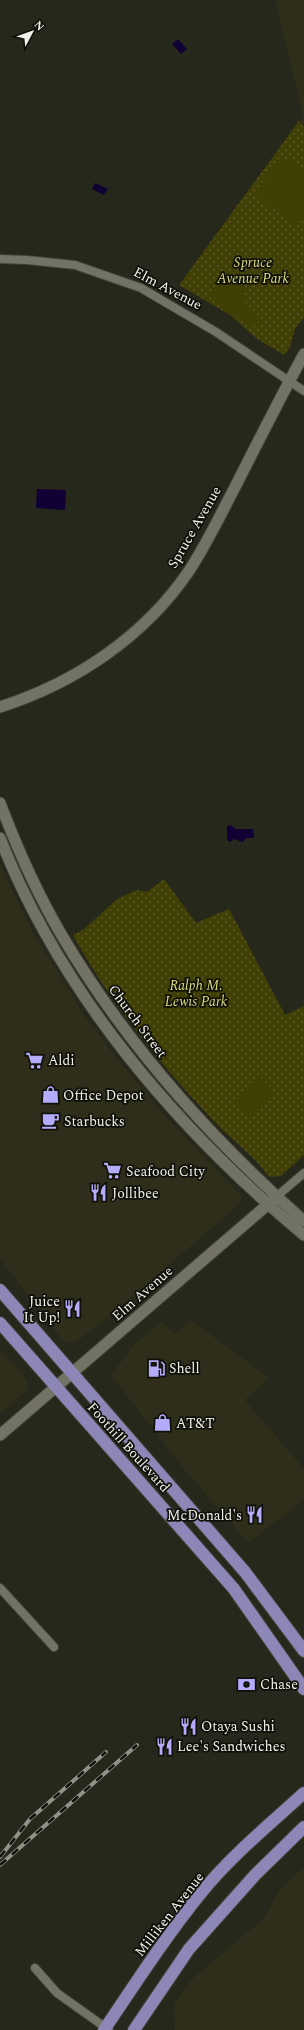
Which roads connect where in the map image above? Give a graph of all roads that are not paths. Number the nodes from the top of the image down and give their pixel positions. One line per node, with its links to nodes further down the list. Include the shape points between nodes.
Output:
1 (0, 259): 3 (street, Elm Avenue, via 75,265 141,288 216,332)
2 (304, 354): 3 (main road, Spruce Avenue)
3 (290, 381): 4 (street, Elm Avenue); 5 (main road, Spruce Avenue, via 193,564 157,609 130,635 89,666 62,682)
4 (304, 391)
5 (0, 707)
6 (0, 803): 8 (main road, Church Street, via 15,843)
7 (0, 838): 9 (main road, Church Street)
8 (60, 933): 9 (main road); 11 (main road, Church Street, via 110,1011 147,1058)
9 (49, 939): 11 (main road, Church Street, via 96,1014 168,1103 211,1149)
10 (304, 1173): 11 (street, Elm Avenue)
11 (272, 1201): 12 (main road, Church Street); 13 (main road, Church Street); 16 (main road, Elm Avenue)
12 (304, 1222)
13 (304, 1235)
14 (0, 1290): 16 (main road, Foothill Boulevard)
15 (0, 1323): 17 (main road, Foothill Boulevard)
16 (73, 1373): 17 (main road, Elm Avenue); 21 (main road, Foothill Boulevard, via 249,1576)
17 (56, 1387): 18 (main road, Elm Avenue); 22 (main road, Foothill Boulevard, via 190,1536 234,1589)
18 (0, 1435)
19 (0, 1588): 20 (street)
20 (54, 1647)
21 (304, 1651)
22 (304, 1689)
23 (304, 1793): 26 (main road, Milliken Avenue, via 202,1892 161,1946)
24 (304, 1827): 27 (main road, via 255,1875 189,1949)
25 (35, 1968): 26 (street, via 57,1993)
26 (106, 2029)
27 (134, 2030)

